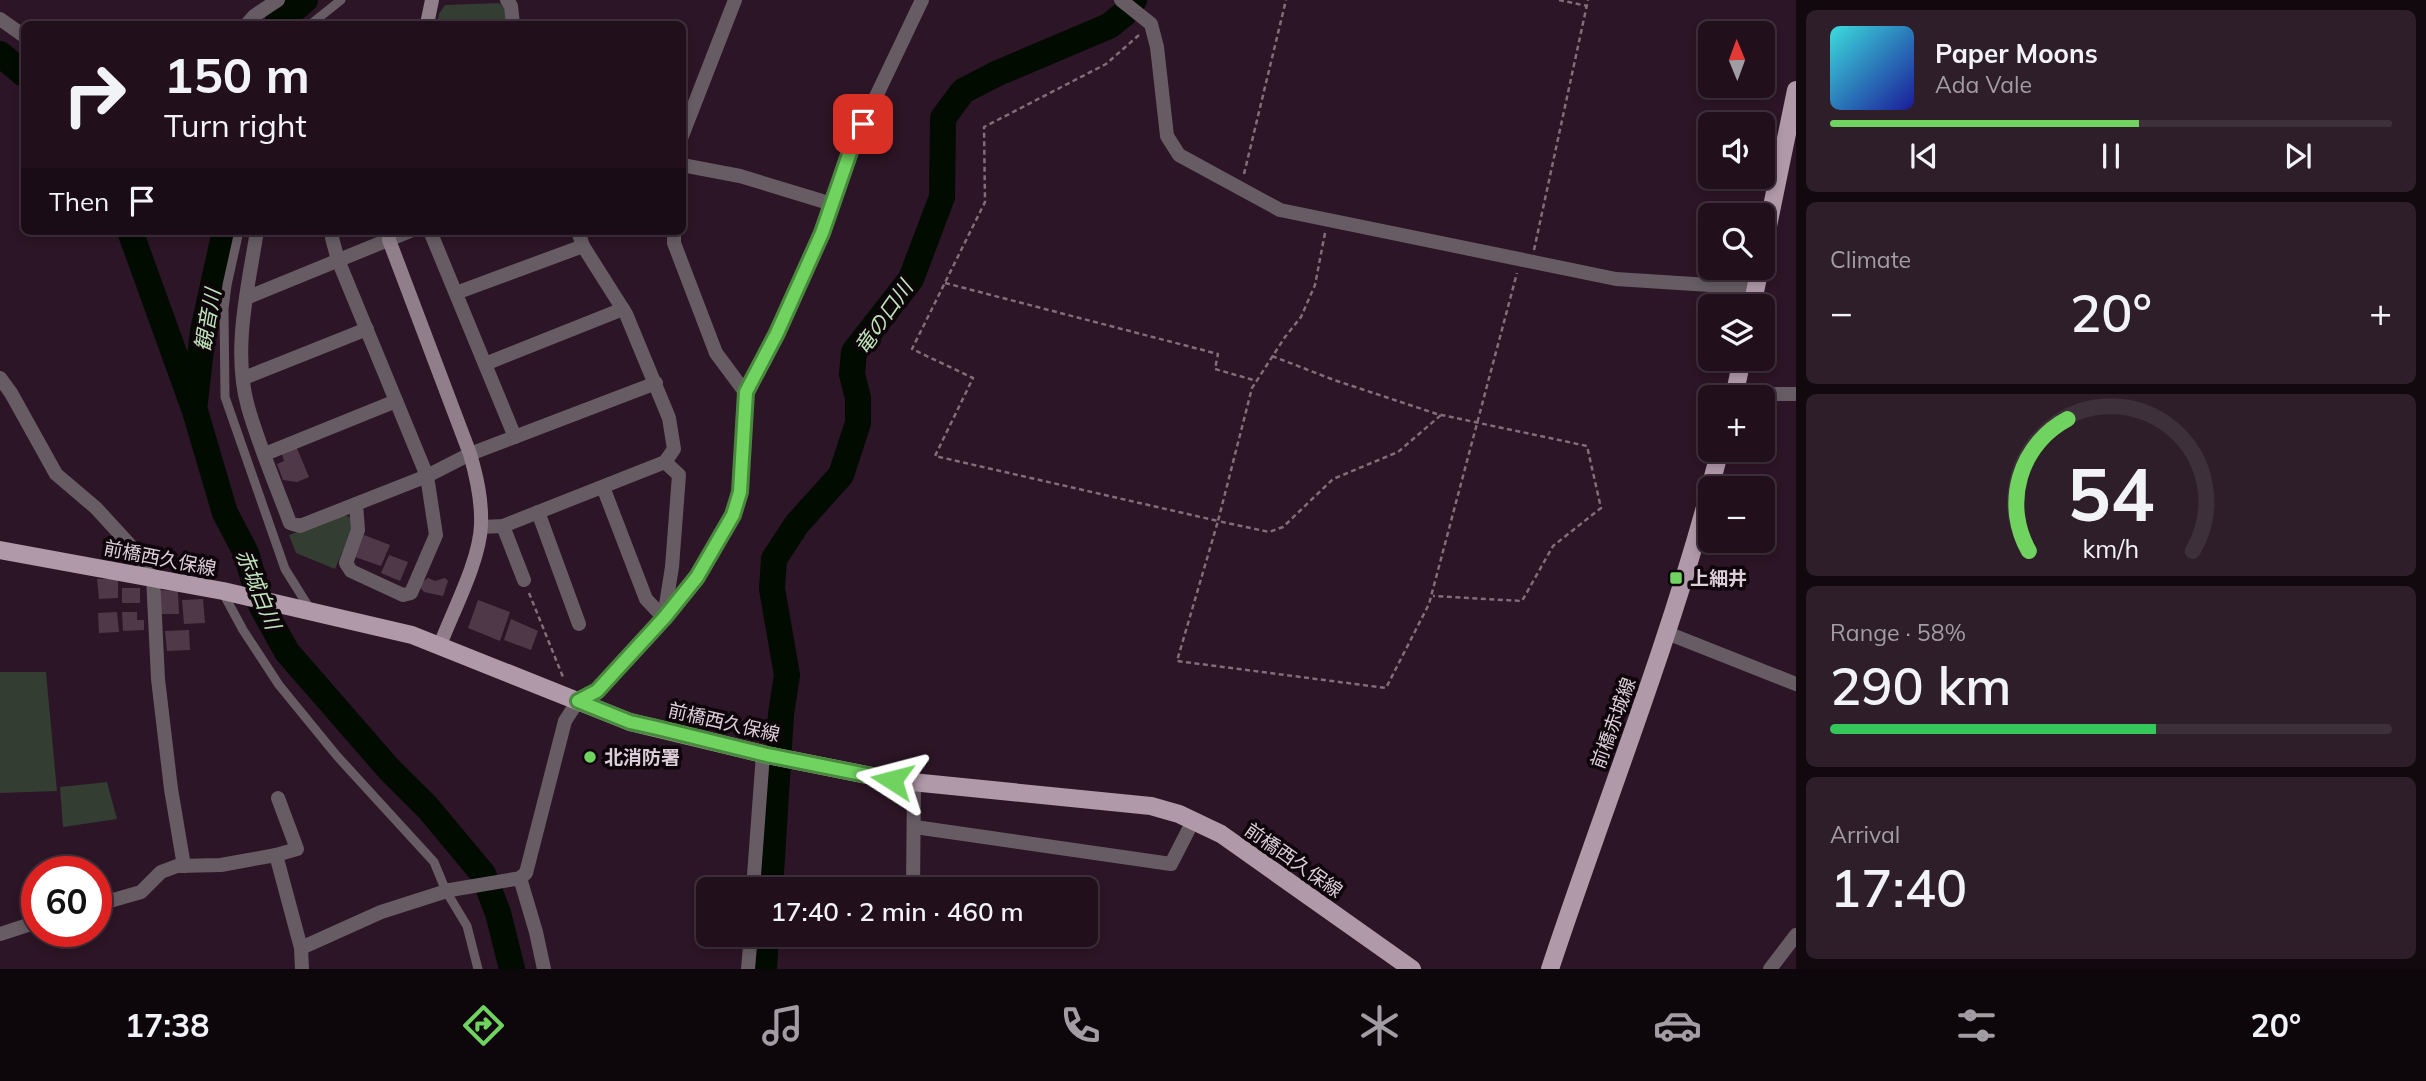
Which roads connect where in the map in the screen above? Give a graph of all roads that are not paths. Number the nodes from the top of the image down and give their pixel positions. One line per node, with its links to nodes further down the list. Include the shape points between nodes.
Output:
1 (278, 0): 9 (street)
2 (341, 0): 10 (lane)
3 (432, 0): 11 (street)
4 (508, 0): 12 (street)
5 (735, 0): 15 (street)
6 (922, 0): 18 (street, via 851,149)
7 (1121, 0): 29 (street, via 1151,24 1167,136 1178,155 1280,210 1616,279)
8 (0, 19): 13 (street)
9 (250, 21)
10 (315, 21)
11 (428, 21)
12 (513, 21)
13 (21, 34)
14 (1796, 90): 17 (main road)
15 (686, 126)
16 (686, 165): 18 (street)
17 (1773, 203)
18 (832, 204): 39 (street, via 777,333)
19 (238, 235): 58 (lane, via 224,309 225,397 285,569)
20 (256, 235): 32 (street)
21 (333, 235): 27 (street)
22 (432, 235): 30 (street)
23 (579, 235): 26 (street)
24 (674, 235): 39 (street, via 716,353)
25 (389, 236): 27 (street); 45 (street)
26 (583, 246): 30 (street); 33 (street)
27 (338, 260): 32 (street); 34 (street)
28 (1758, 280): 29 (main road)
29 (1756, 288): 31 (main road)
30 (456, 293): 35 (street)
31 (1755, 294)
32 (246, 298): 37 (street)
33 (623, 309): 35 (street); 38 (street)
34 (367, 329): 37 (street); 42 (street)
35 (485, 365): 43 (street)
36 (0, 378): 55 (street, via 56,474 96,508)
37 (244, 378): 44 (street)
38 (656, 383): 43 (street); 46 (street, via 674,449)
39 (746, 392): 59 (street, via 740,492 733,515 697,577)
40 (1796, 394): 41 (street)
41 (1775, 395)
42 (396, 401): 44 (street); 47 (street)
43 (515, 437): 45 (street)
44 (265, 454): 49 (street, via 290,523 300,526)
45 (470, 454): 47 (street); 52 (street, via 479,487)
46 (666, 462): 48 (street); 59 (street, via 679,475)
47 (427, 476): 49 (street); 49 (street, via 436,535 411,593 403,595 351,571 346,562 358,530)
48 (603, 487): 50 (street); 59 (street, via 646,599)
49 (356, 504)
50 (538, 512): 51 (street); 60 (street)
51 (503, 526): 52 (street); 56 (street)
52 (481, 527): 62 (street)
53 (1698, 534): 61 (main road, 前橋赤城線)
54 (0, 550): 55 (main road, 前橋西久保線)
55 (153, 577): 57 (main road, 前橋西久保線); 71 (street, via 158,679)
56 (524, 580)
57 (225, 591): 58 (main road, 前橋西久保線); 75 (lane, via 243,630 279,685 434,862)
58 (309, 611): 62 (main road, 前橋西久保線)
59 (664, 618): 64 (street, via 597,691)
60 (579, 624)
61 (1667, 633): 63 (street); 87 (main road, 前橋赤城線)
62 (440, 645): 64 (main road, 前橋西久保線)
63 (1796, 684)
64 (578, 701): 65 (main road, 前橋西久保線, via 630,722); 74 (street, via 565,721 526,873)
65 (765, 755): 66 (main road, 前橋西久保線); 72 (street)
66 (914, 782): 68 (main road, 前橋西久保線, via 1127,802); 69 (street)
67 (278, 797): 70 (street, via 297,849)
68 (1193, 821): 69 (street, via 1171,864); 86 (main road, 前橋西久保線, via 1221,834)
69 (915, 827): 73 (street)
70 (276, 855): 71 (street); 81 (street)
71 (184, 866): 76 (street, via 161,872 141,892)
72 (754, 877)
73 (913, 877)
74 (518, 878): 75 (street); 84 (street)
75 (448, 890): 81 (street, via 381,912); 83 (lane, via 467,926)
76 (112, 900)
77 (21, 927): 78 (street)
78 (0, 934)
79 (1796, 935): 88 (street)
80 (750, 947): 85 (street)
81 (301, 948): 82 (street)
82 (302, 969)
83 (478, 969)
84 (544, 969)
85 (748, 969)
86 (1412, 969)
87 (1550, 969)
88 (1770, 969)

